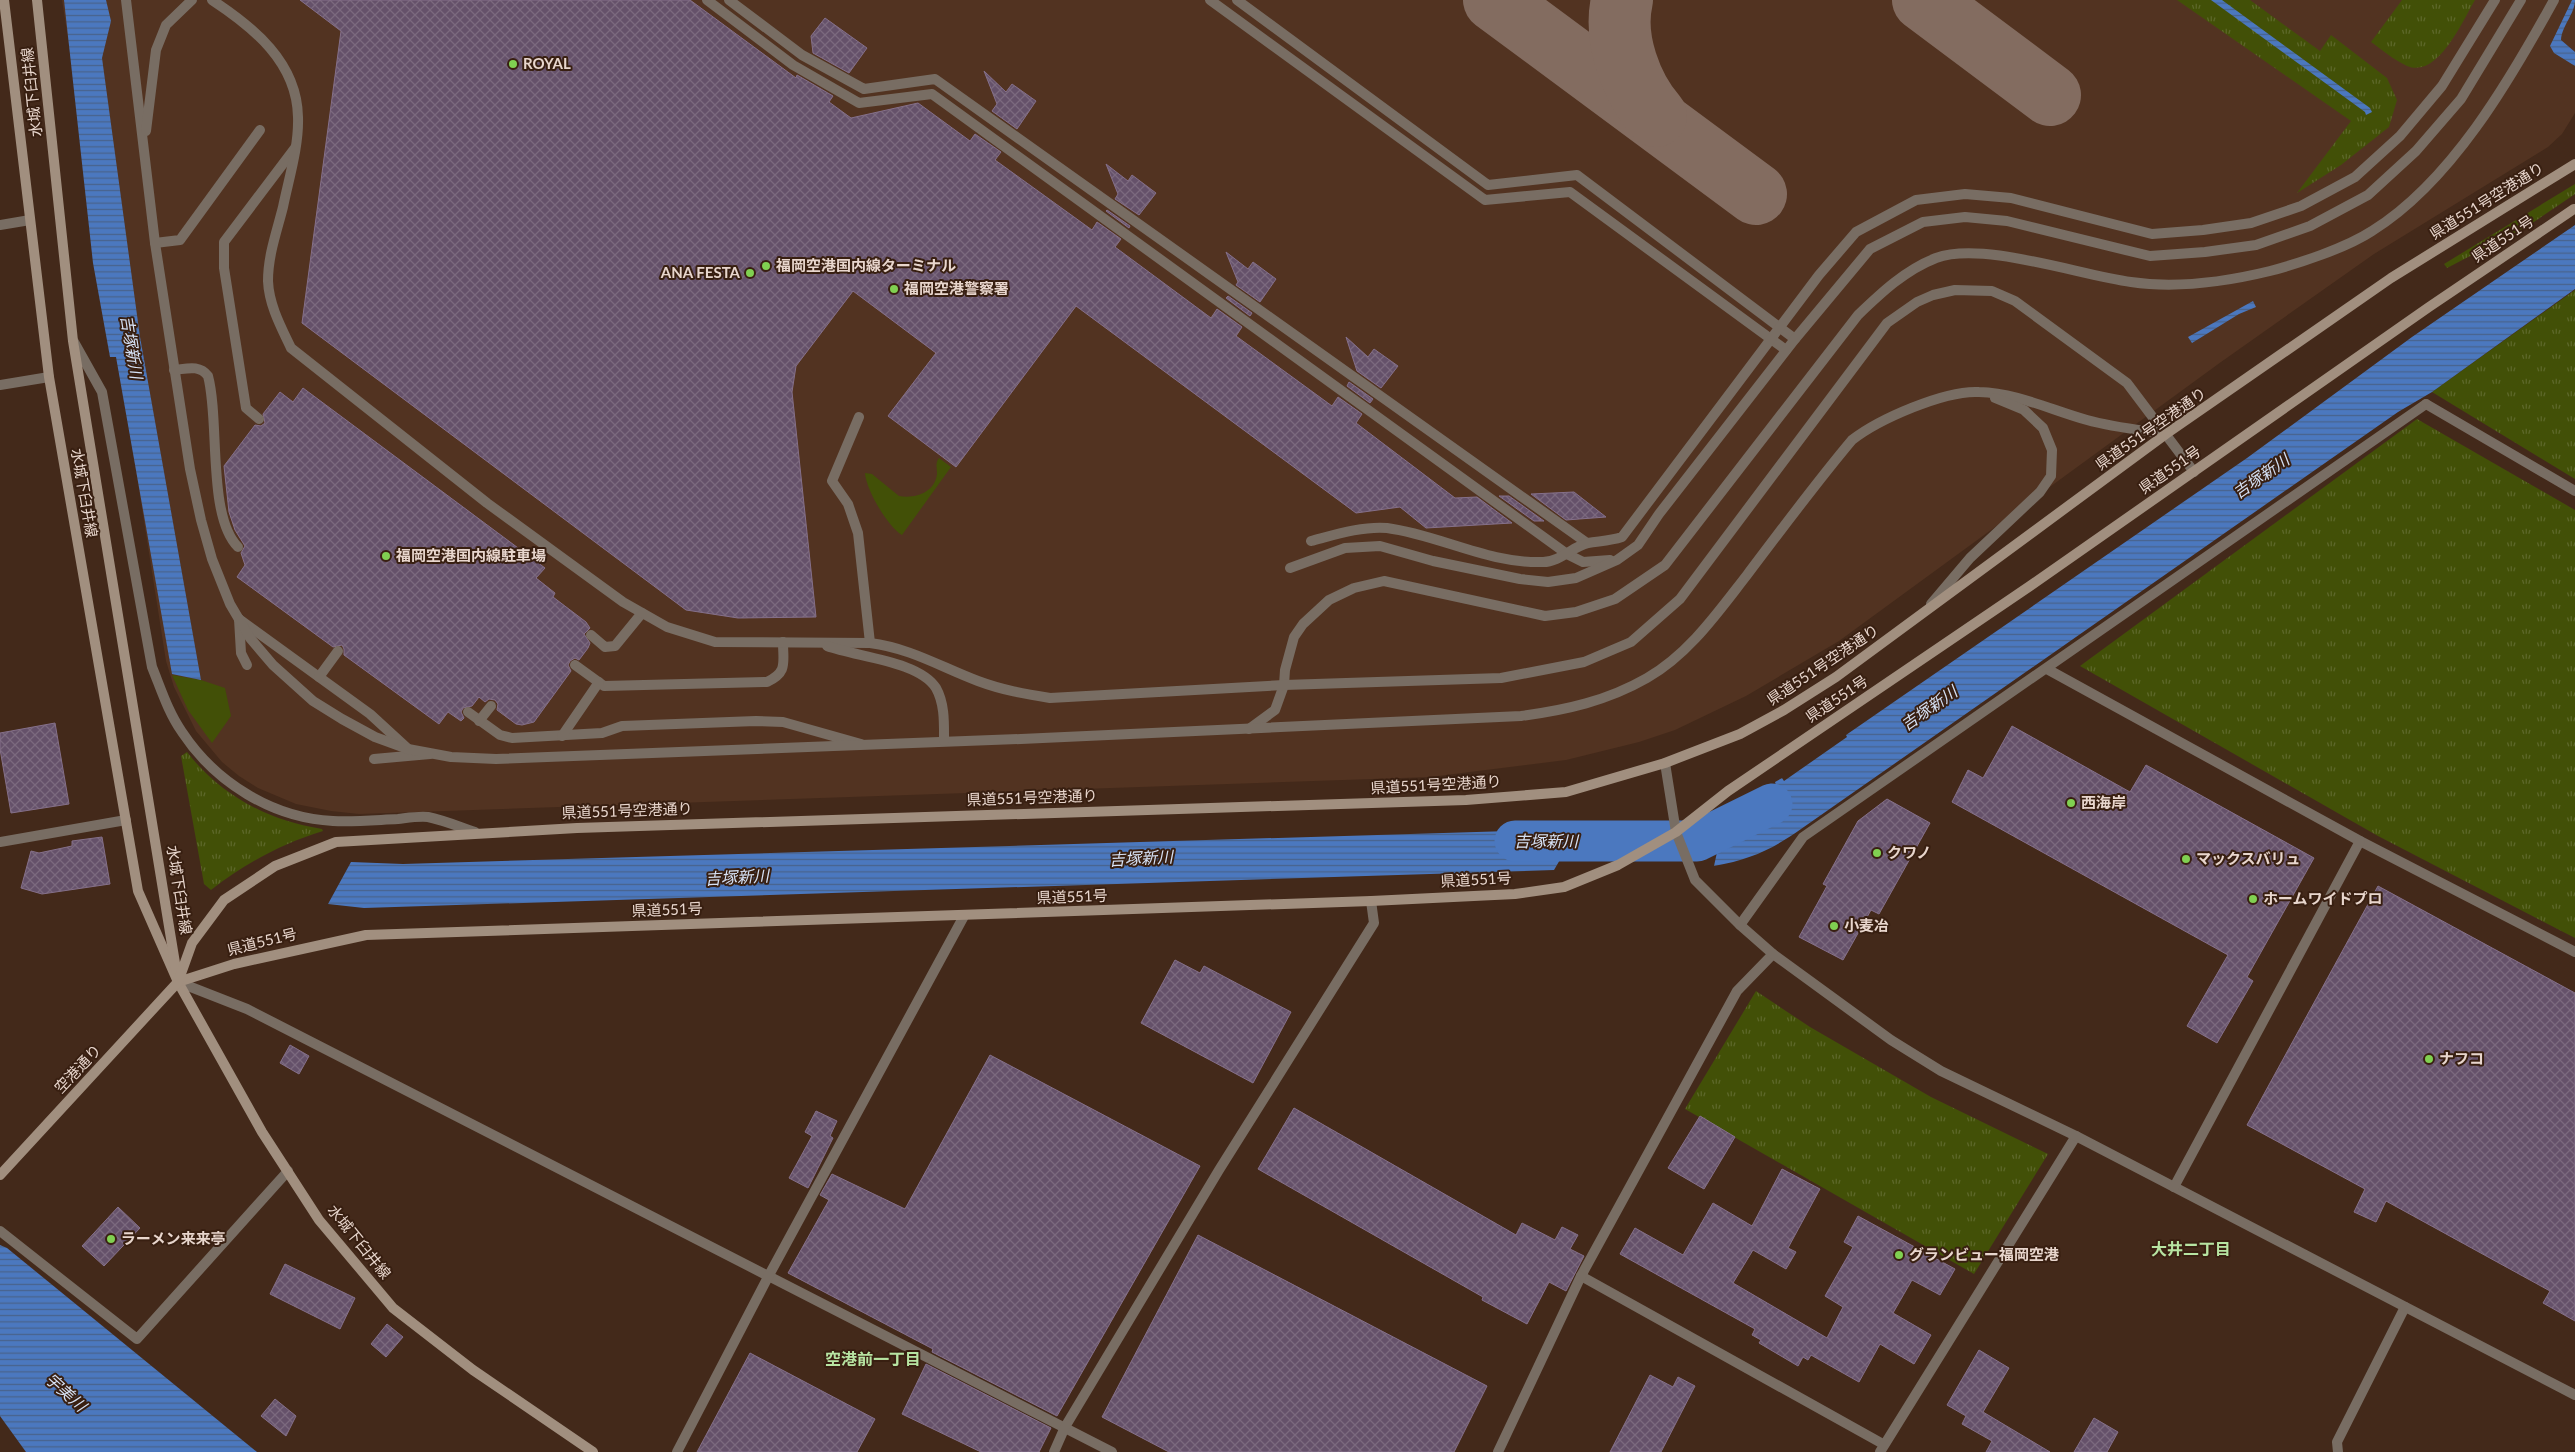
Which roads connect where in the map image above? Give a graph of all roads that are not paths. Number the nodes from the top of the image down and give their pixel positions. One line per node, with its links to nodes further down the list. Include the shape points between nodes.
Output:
1 (4, 0): 18 (main road, 水城下臼井線)
2 (37, 0): 24 (main road, 水城下臼井線)
3 (126, 0): 14 (street)
4 (192, 0): 14 (street, via 166,25 156,50)
5 (212, 0): 15 (street, via 271,46 292,85 298,116)
6 (706, 0): 38 (street, via 793,65 859,103 932,94)
7 (729, 0): 36 (street, via 802,56 864,89 936,80)
8 (1210, 0): 23 (street, via 1484,200 1570,192)
9 (1236, 0): 21 (street, via 1488,185 1577,175)
10 (2495, 0): 21 (street, via 2442,86 2400,136 2355,176 2301,206 2251,223 2152,234 2011,198 1965,194 1916,200 1856,232)
11 (2521, 0): 22 (street, via 2461,99 2416,151 2368,195 2310,226 2256,245 2150,256 2007,221 1965,216 1923,222 1870,249)
12 (2554, 0): 54 (street, via 2519,63 2461,146 2423,191 2372,231 2302,262 2237,279 2182,285 2132,282 1980,252 1937,258 1908,272 1858,315 1665,565 1632,589 1615,599 1576,612 1545,616 1384,581 1354,588 1329,600 1303,624 1294,637)
13 (260, 130): 20 (street, via 180,240)
14 (143, 145): 20 (street)
15 (295, 148): 31 (street, via 224,242 224,268 246,408); 41 (street, via 272,244 268,282 274,315 291,348 487,503)
16 (2575, 164): 32 (main road, 県道551号空港通り, via 2392,278)
17 (2574, 208): 33 (main road, 県道551号)
18 (30, 220): 19 (street); 27 (main road, 水城下臼井線)
19 (0, 226)
20 (155, 243): 26 (street)
21 (1781, 328): 22 (street); 23 (street)
22 (1795, 338): 25 (street)
23 (1772, 340): 25 (street); 36 (street, via 1622,536)
24 (73, 341): 67 (street, via 102,392 152,667 166,703 189,742 208,764 236,787 291,814 361,822 427,817); 76 (main road, 水城下臼井線)
25 (1786, 350): 39 (street, via 1638,545)
26 (174, 370): 37 (street, via 193,368 205,371 208,376 217,449 217,483 224,524); 43 (street, via 201,520 212,559)
27 (49, 377): 28 (street); 66 (main road, 水城下臼井線)
28 (0, 385)
29 (1978, 391): 32 (street, via 2025,399 2088,420); 42 (street, via 2024,410 2043,428 2052,450 2051,476 2040,492 1970,558); 58 (street, via 1935,400 1895,415 1852,440 1707,626 1683,652 1648,678 1604,699 1563,711 1521,716)
30 (859, 417): 47 (street, via 832,481 848,504 858,533)
31 (260, 419)
32 (2166, 434): 33 (street); 42 (main road, 県道551号空港通り); 54 (street, via 2127,382 2015,301 1992,291 1955,290 1934,294 1887,323 1680,598 1631,642 1584,662 1501,678)
33 (2194, 472): 68 (main road, 県道551号, via 1728,791)
34 (2575, 491): 51 (street, via 2426,404)
35 (1311, 541): 38 (street, via 1341,533 1385,528 1503,560 1545,563)
36 (1587, 543): 38 (street)
37 (238, 548)
38 (1568, 554): 39 (street, via 1583,562)
39 (1617, 560): 40 (street, via 1576,578 1548,582 1443,563 1380,546 1344,548)
40 (1290, 568)
41 (642, 613): 44 (street, via 615,646 606,647); 45 (street, via 666,627 715,642)
42 (1920, 616): 65 (main road, 県道551号空港通り, via 1784,710 1740,734)
43 (239, 619): 49 (street, via 241,653); 52 (street); 62 (street, via 273,665 313,701 375,737)
44 (591, 635)
45 (783, 642): 46 (street); 53 (street, via 783,670 766,682 604,686)
46 (819, 643): 47 (street); 60 (street, via 910,668 928,680 936,688 944,713)
47 (870, 643): 54 (street, via 916,653 955,672 1015,693 1050,698)
48 (338, 651): 52 (street)
49 (247, 665)
50 (575, 665): 53 (street)
51 (2047, 669): 69 (street); 73 (street, via 1803,837)
52 (319, 677): 62 (street, via 370,714)
53 (598, 682): 59 (street)
54 (1284, 685): 58 (street, via 1275,710)
55 (490, 706): 57 (street)
56 (468, 712): 57 (street)
57 (479, 721): 59 (street, via 500,735 512,738)
58 (1249, 729): 60 (street)
59 (562, 736): 61 (street, via 602,733 622,726 756,721 782,722)
60 (944, 741): 61 (street)
61 (862, 744): 63 (street, via 496,759)
62 (408, 749): 63 (street)
63 (433, 754): 64 (street)
64 (374, 760)
65 (1665, 763): 67 (main road, 県道551号空港通り, via 1566,792 1466,800); 68 (street)
66 (126, 820): 70 (street); 76 (main road, 水城下臼井線, via 138,891)
67 (475, 832): 76 (main road, 県道551号空港通り, via 336,842 275,866 248,882 216,908 192,943)
68 (1676, 832): 71 (main road, 県道551号, via 1618,865 1556,888 1515,894); 73 (street, via 1695,880)
69 (2360, 841): 74 (street); 80 (street)
70 (0, 842)
71 (1371, 901): 72 (main road, 県道551号); 86 (street, via 1374,923 1219,1170)
72 (964, 916): 76 (main road, 県道551号, via 366,935 234,964); 83 (street)
73 (1740, 925): 75 (street)
74 (2575, 952)
75 (1773, 954): 77 (street, via 1891,1040 1941,1071); 82 (street, via 1737,991)
76 (178, 982): 78 (main road, 水城下臼井線, via 262,1132); 79 (main road, 空港通り); 83 (street, via 247,1008)
77 (2076, 1136): 80 (street); 87 (street)
78 (288, 1171): 81 (street, via 137,1339); 88 (main road, 水城下臼井線, via 319,1220 393,1308 473,1370)
79 (0, 1176)
80 (2174, 1187): 84 (street)
81 (0, 1231)
82 (1582, 1276): 87 (street); 92 (street)
83 (768, 1277): 86 (street); 89 (street)
84 (2405, 1307): 85 (street); 93 (street, via 2337,1442)
85 (2575, 1395)
86 (1065, 1427): 90 (street); 91 (street)
87 (1881, 1448)
88 (592, 1452)
89 (677, 1452)
90 (1054, 1452)
91 (1112, 1452)
92 (1498, 1452)
93 (2338, 1452)

